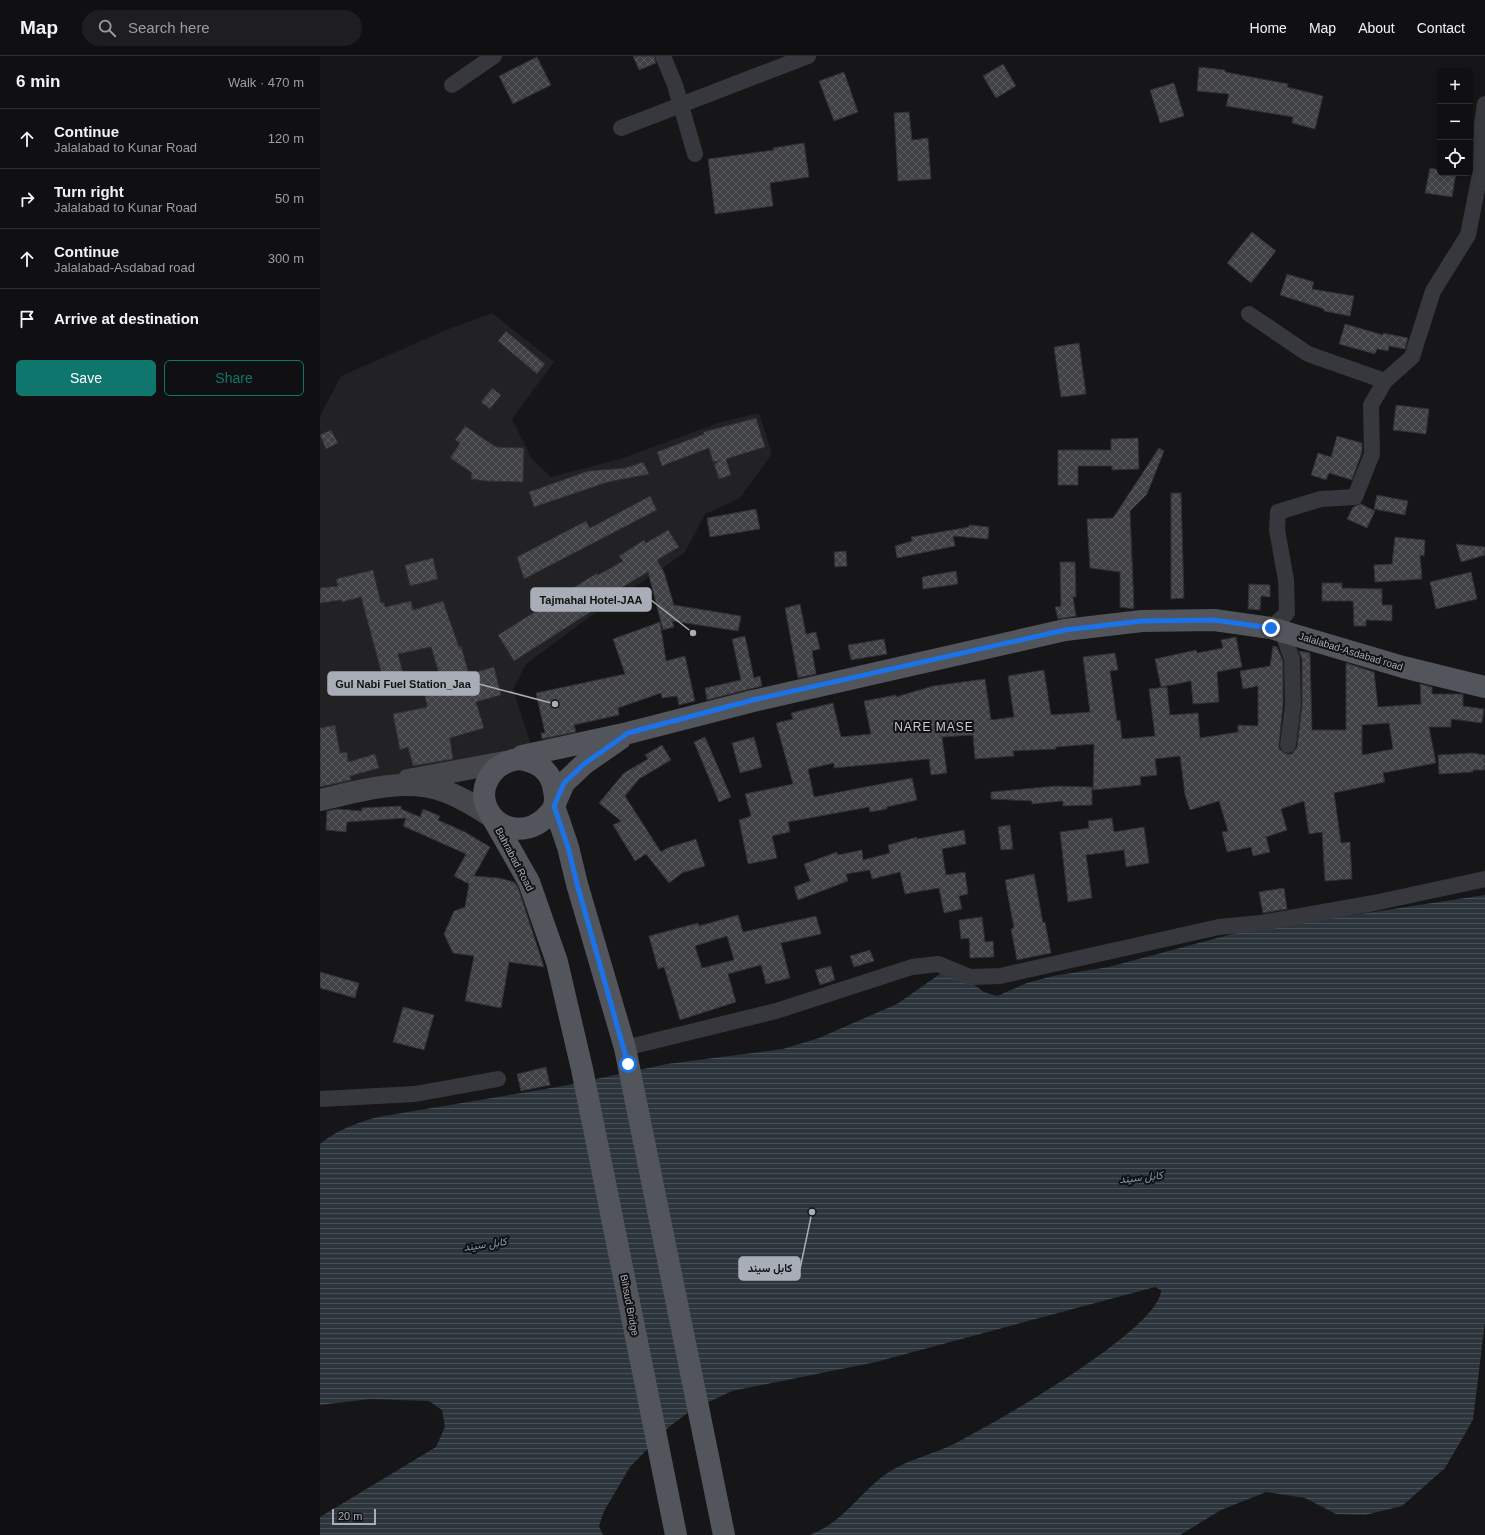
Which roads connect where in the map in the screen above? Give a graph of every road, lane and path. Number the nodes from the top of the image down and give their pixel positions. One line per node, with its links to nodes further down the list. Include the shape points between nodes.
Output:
1 (494, 56): 4 (street)
2 (663, 56): 6 (street)
3 (808, 56): 6 (street)
4 (452, 85)
5 (1485, 104): 10 (street, via 1481,169 1468,235 1434,291 1412,357)
6 (680, 105): 7 (street); 8 (street)
7 (621, 128)
8 (695, 154)
9 (1249, 314): 10 (street, via 1308,354)
10 (1385, 381): 11 (street, via 1371,404 1372,454 1355,497 1321,499 1278,512 1277,530 1286,580 1287,613)
11 (1276, 629): 12 (main road, Jalalabad-Asdabad road, via 1403,667); 13 (main road, Jalalabad-Asdabad road, via 1214,620 1142,621 1065,630 753,700); 14 (street, via 1292,659 1293,705)
12 (1485, 687)
13 (628, 733): 15 (main road, Jalalabad-Asdabad road); 18 (main road, via 584,764 564,783)
14 (1288, 746)
15 (512, 760): 16 (main road); 18 (main road, via 530,760 548,773 553,783); 19 (main road, via 496,768 485,786 485,802)
16 (376, 788): 17 (main road, Bahrabad Road); 19 (main road, Bahrabad Road, via 416,785 443,791)
17 (320, 800)
18 (554, 806): 19 (main road, via 540,822 520,829 500,824); 21 (main road)
19 (492, 816): 22 (main road, Bahrabad Road, via 529,882 557,962)
20 (1485, 879): 21 (street, via 1374,903 1261,923 1219,927 1000,976 970,977 938,964 912,967)
21 (627, 1056): 26 (main road)
22 (583, 1076): 25 (main road, Bihsud Bridge)
23 (498, 1078): 24 (street, via 415,1094)
24 (320, 1099)
25 (676, 1535)
26 (724, 1535)

